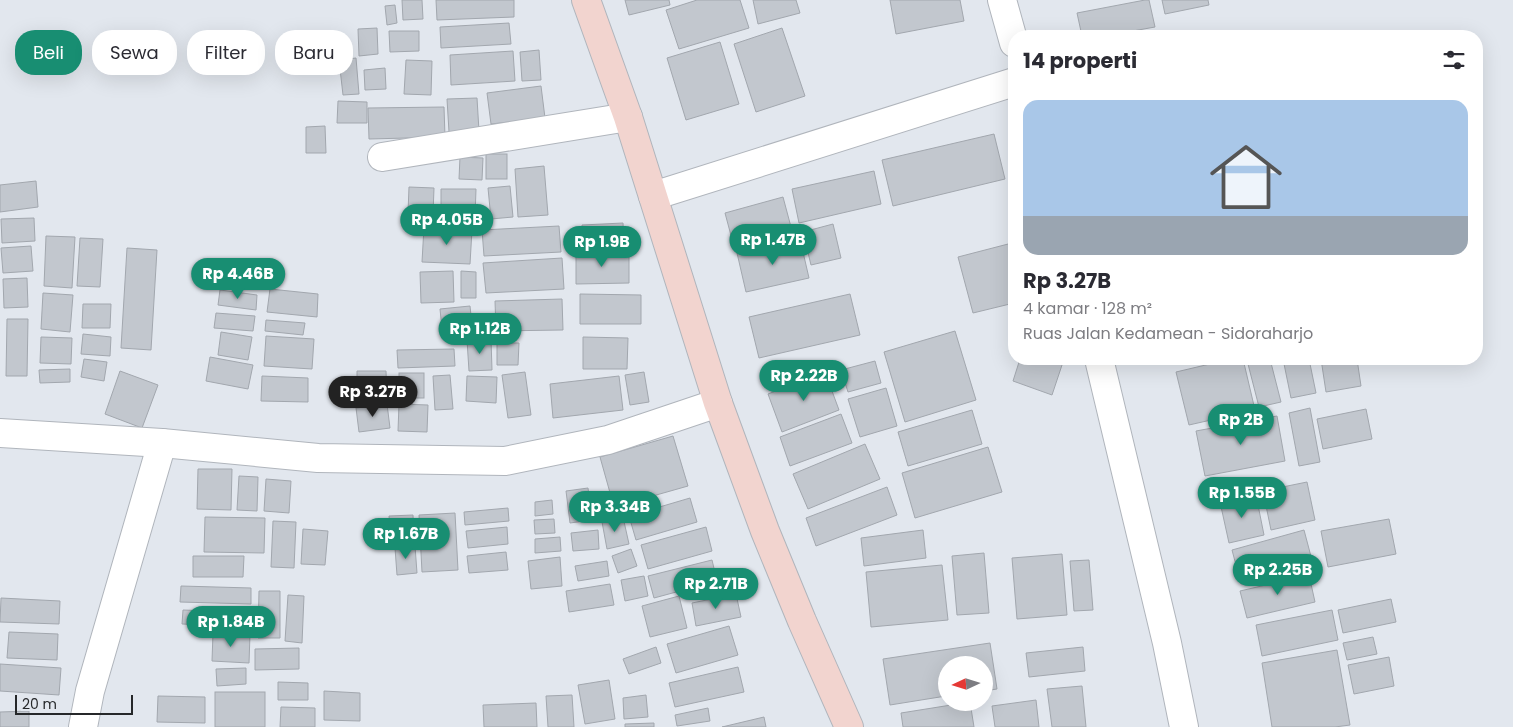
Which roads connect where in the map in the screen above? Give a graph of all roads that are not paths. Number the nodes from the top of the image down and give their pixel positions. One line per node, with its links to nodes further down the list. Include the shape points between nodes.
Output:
1 (586, 0): 5 (main road)
2 (1002, 0): 3 (street)
3 (1010, 30)
4 (1008, 84): 7 (street)
5 (628, 117): 6 (street); 7 (main road)
6 (382, 157)
7 (653, 196): 9 (main road)
8 (1100, 365): 14 (street)
9 (718, 402): 11 (street, via 608,440 505,462 318,458); 13 (main road, via 765,532)
10 (0, 433): 11 (street)
11 (162, 443): 12 (street, via 90,692)
12 (83, 727)
13 (849, 727)
14 (1184, 727)

